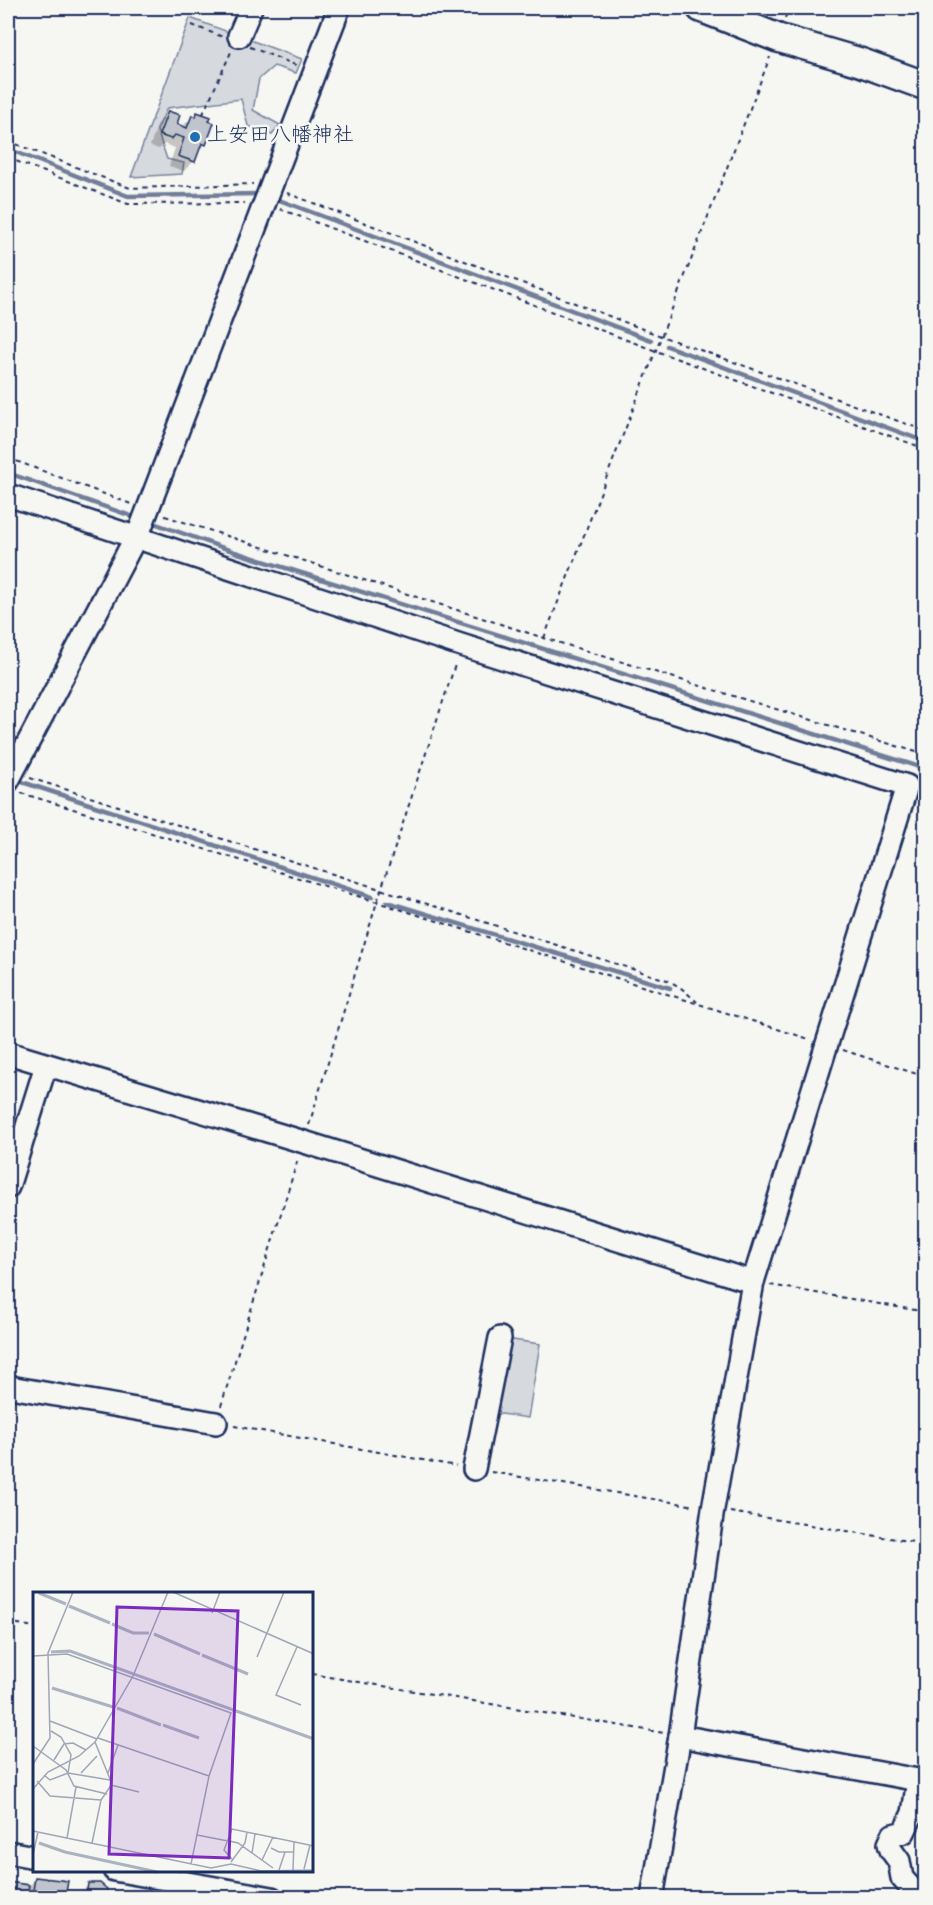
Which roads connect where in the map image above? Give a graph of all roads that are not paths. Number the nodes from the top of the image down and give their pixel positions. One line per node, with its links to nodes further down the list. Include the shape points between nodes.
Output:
1 (251, 8): 5 (street)
2 (339, 8): 8 (street)
3 (701, 8): 4 (main road)
4 (733, 13): 6 (main road, via 778,38)
5 (237, 39)
6 (926, 86)
7 (8, 495): 8 (street)
8 (142, 523): 9 (street); 13 (street, via 461,645 907,786)
9 (13, 782)
10 (8, 1053): 11 (street)
11 (46, 1065): 12 (street); 13 (street)
12 (8, 1187)
13 (753, 1282): 18 (street, via 713,1509)
14 (500, 1338): 17 (street)
15 (8, 1384): 16 (street)
16 (216, 1422)
17 (474, 1469)
18 (680, 1736): 19 (street); 24 (street)
19 (922, 1778): 25 (street, via 904,1832 894,1835 889,1844 899,1861 902,1878)
20 (8, 1852): 21 (street)
21 (33, 1857)
22 (125, 1872): 23 (street)
23 (272, 1898)
24 (652, 1898)
25 (920, 1898)

